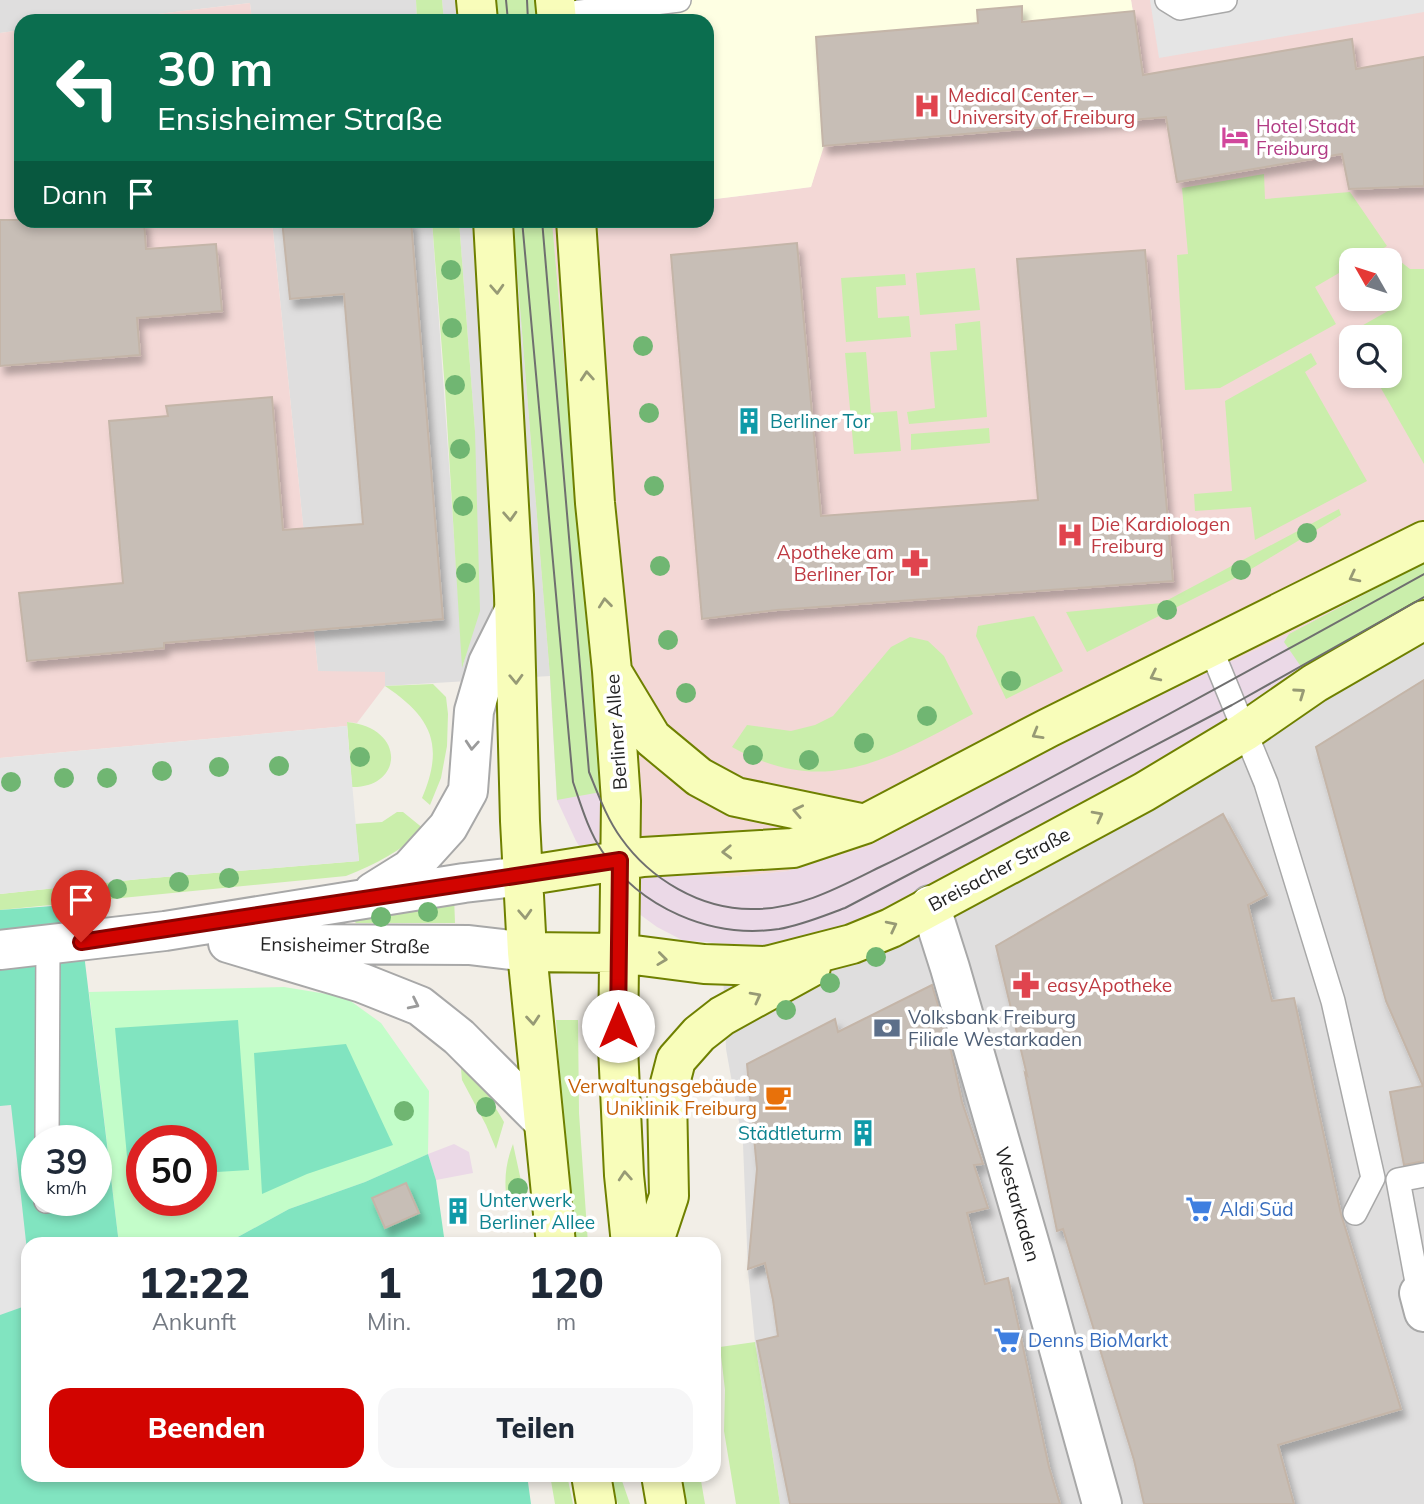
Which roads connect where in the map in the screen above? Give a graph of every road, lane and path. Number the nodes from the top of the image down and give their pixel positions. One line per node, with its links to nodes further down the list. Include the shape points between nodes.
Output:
1 (679, 0): 4 (lane)
2 (1167, 0): 3 (lane, via 1180,8)
3 (1225, 0)
4 (556, 12)
5 (493, 228): 8 (main road, one-way to 8)
6 (577, 228): 11 (main road, Berliner Allee, one-way to 6, via 595,503)
7 (1424, 541): 10 (main road, one-way to 10)
8 (514, 611): 15 (main road, one-way to 15); 16 (street, Ensisheimer Straße, one-way to 16, via 488,663 474,711 468,791 448,827 410,869)
9 (1424, 620): 12 (main road, Breisacher Straße, one-way to 9, via 1315,682)
10 (1211, 649): 12 (lane); 13 (main road, one-way to 13)
11 (612, 671): 13 (main road, one-way to 11, via 736,797 699,777 652,738); 14 (main road, Berliner Allee, via 621,800)
12 (1244, 732): 17 (main road, Breisacher Straße, one-way to 12, via 1144,792); 28 (lane, via 1266,783 1333,1001 1373,1178)
13 (865, 824): 14 (main road, one-way to 14, via 793,848)
14 (620, 860): 15 (main road, Ensisheimer Straße); 24 (main road, Berliner Allee)
15 (523, 876): 16 (street, Ensisheimer Straße); 23 (main road, one-way to 23)
16 (362, 898): 18 (street, Ensisheimer Straße)
17 (930, 905): 20 (main road, Breisacher Straße, one-way to 17); 37 (street, Westarkaden)
18 (165, 931): 19 (street, Ensisheimer Straße); 21 (street, Ensisheimer Straße)
19 (228, 943): 23 (street, Ensisheimer Straße, via 470,945); 25 (street, one-way to 25, via 362,983 420,1006 460,1037)
20 (852, 944): 24 (main road, Breisacher Straße, one-way to 20, via 704,964 767,966); 31 (main road, one-way to 20, via 668,1196 667,1095 676,1060 722,1016)
21 (48, 945): 22 (street, Ensisheimer Straße); 26 (lane)
22 (0, 950)
23 (527, 952): 24 (main road, Breisacher Straße); 25 (main road, one-way to 25)
24 (619, 953): 30 (main road, Berliner Allee, one-way to 24, via 618,1047)
25 (542, 1120): 29 (main road)
26 (47, 1125)
27 (1424, 1175): 32 (lane, via 1398,1180)
28 (1355, 1213)
29 (554, 1237)
30 (630, 1237)
31 (655, 1237)
32 (1421, 1303)
33 (592, 1482): 35 (main road)
34 (662, 1482): 36 (main road)
35 (596, 1504)
36 (666, 1504)
37 (1102, 1504)

